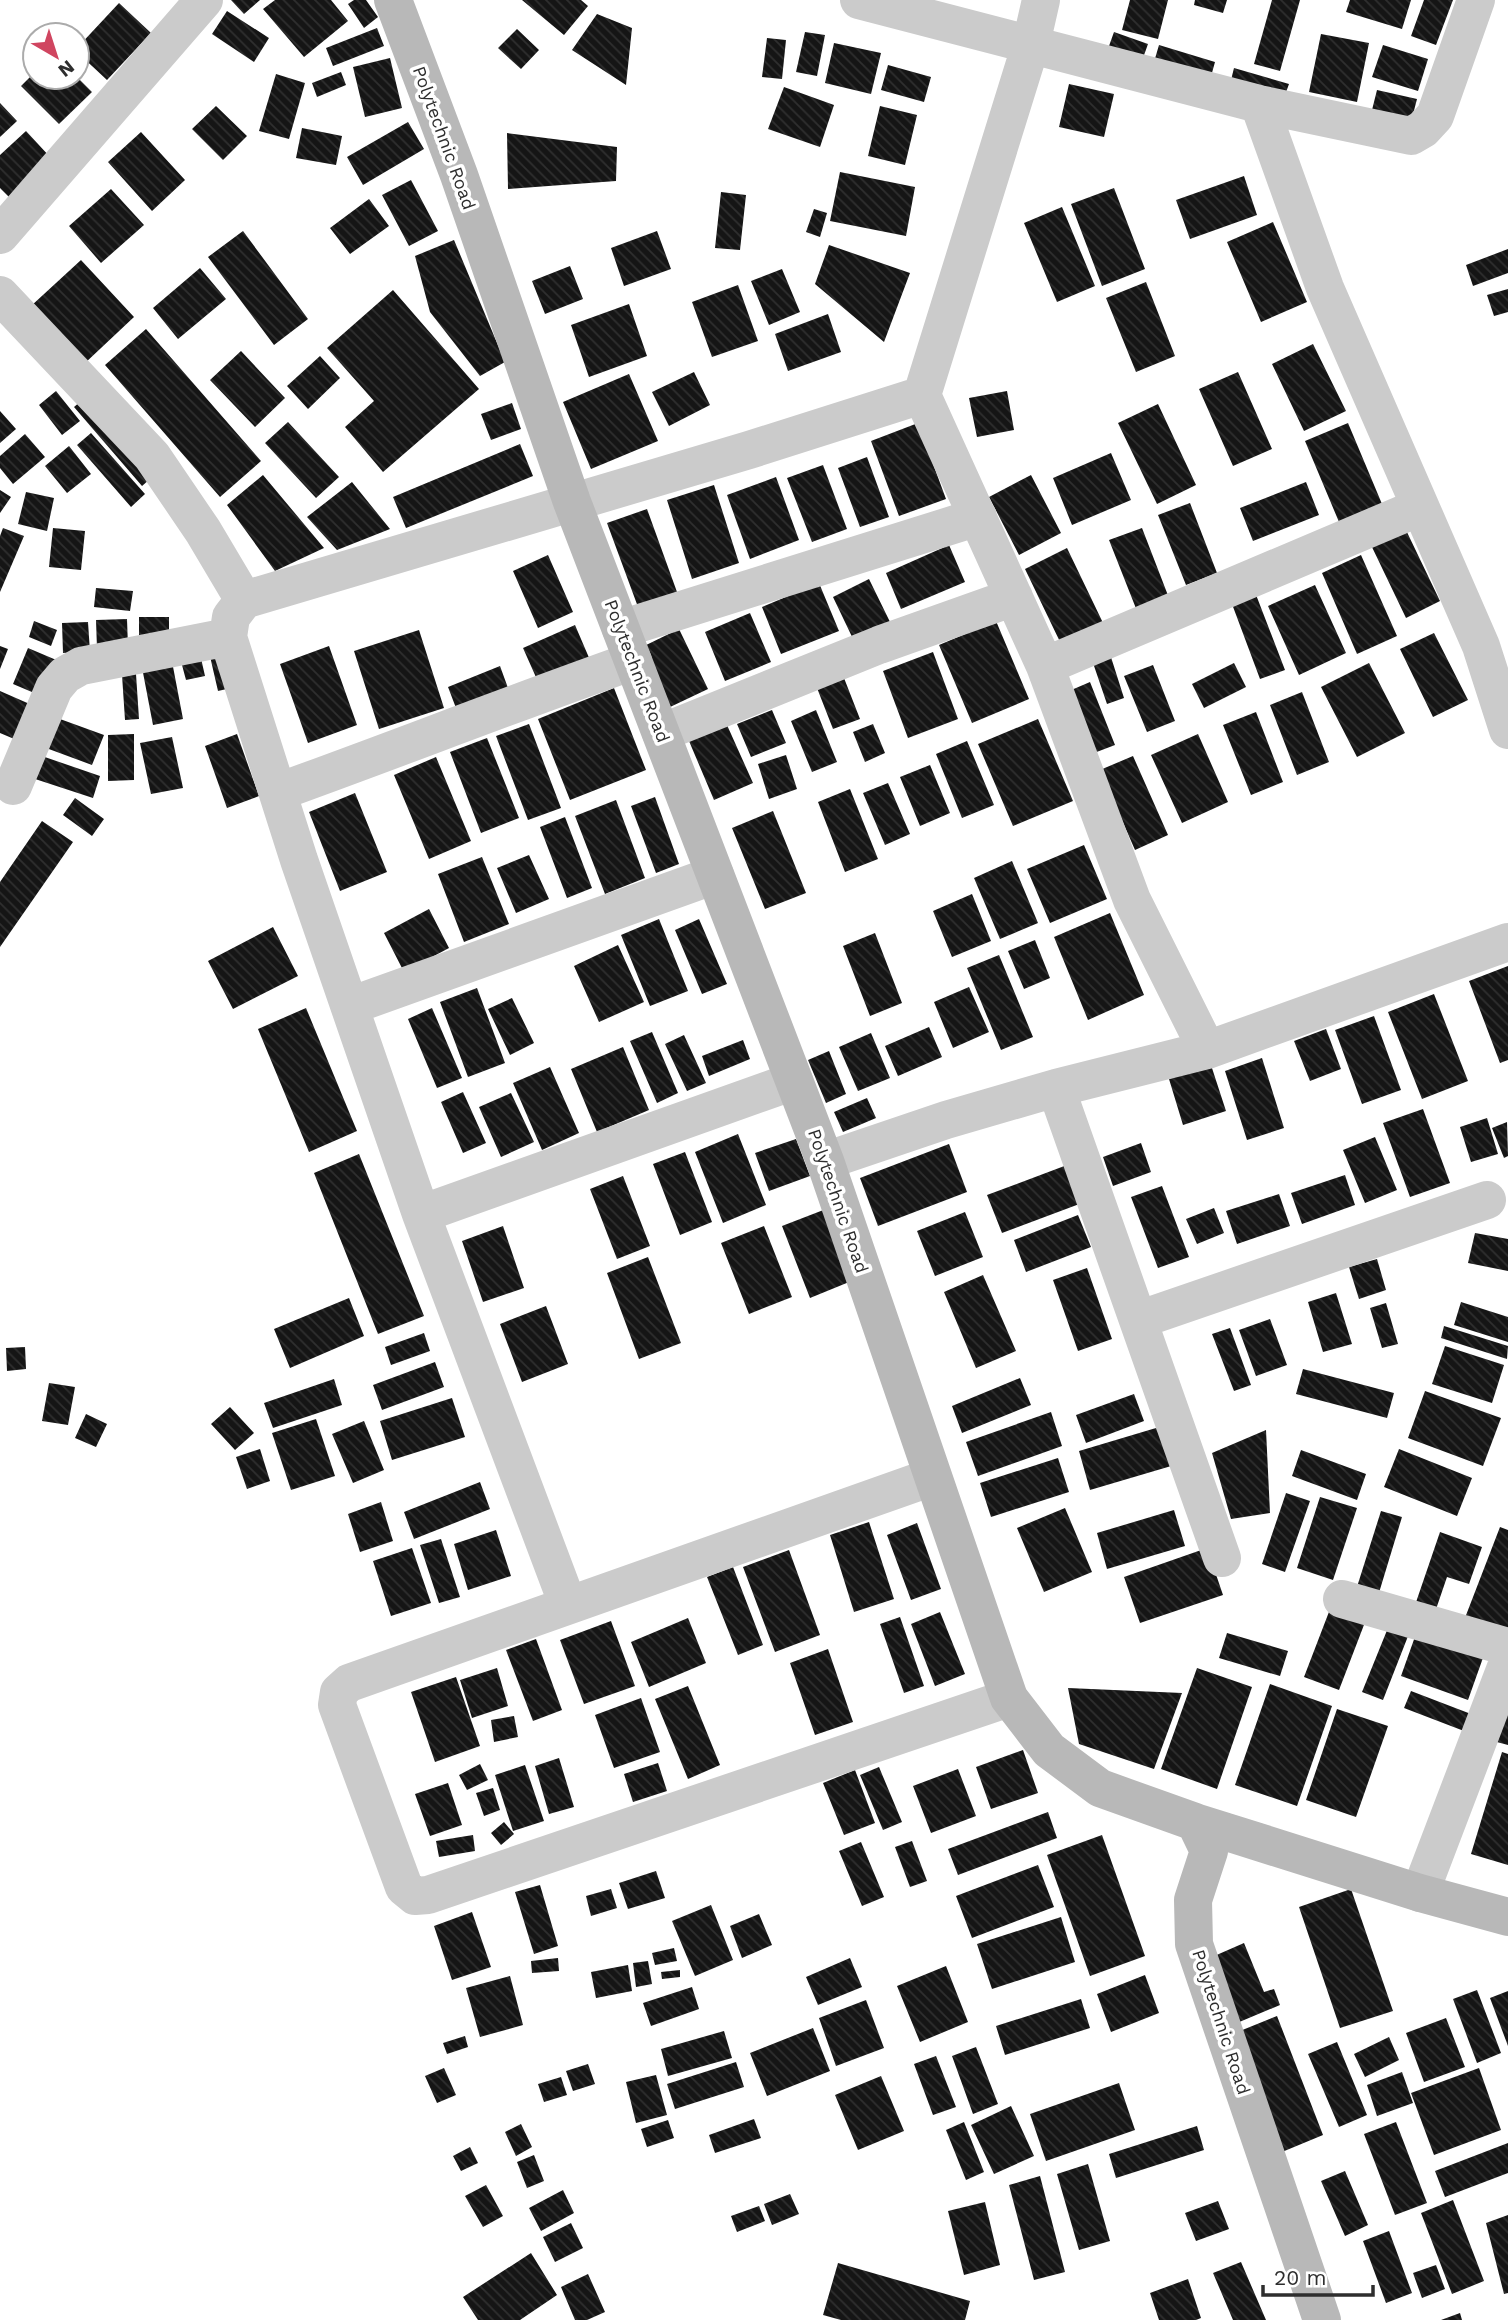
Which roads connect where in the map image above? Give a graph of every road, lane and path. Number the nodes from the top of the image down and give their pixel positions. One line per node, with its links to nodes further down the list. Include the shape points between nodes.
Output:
1 (204, 0): 8 (street)
2 (393, 0): 11 (street, Polytechnic Road)
3 (859, 0): 6 (street)
4 (1041, 0): 6 (street)
5 (1476, 0): 7 (street, via 1435,116 1411,136)
6 (1031, 44): 7 (street); 10 (street)
7 (1259, 104): 12 (street, via 1325,288)
8 (0, 234)
9 (0, 295): 15 (street, via 152,456)
10 (922, 395): 11 (street); 13 (street)
11 (572, 502): 15 (street); 18 (street, Polytechnic Road)
12 (1420, 507): 17 (street); 19 (street)
13 (978, 517): 14 (street); 18 (street)
14 (1014, 597): 19 (street); 21 (street, via 879,645)
15 (244, 600): 16 (street, via 231,617)
16 (228, 637): 22 (street, via 81,666 65,675 54,688); 23 (street)
17 (1494, 640): 20 (street)
18 (627, 645): 21 (street, Polytechnic Road); 23 (street, via 500,707)
19 (1045, 666): 27 (street, via 1132,900)
20 (1508, 730)
21 (661, 733): 24 (street, Polytechnic Road)
22 (13, 786)
23 (278, 792): 26 (street)
24 (715, 875): 26 (street); 28 (street, Polytechnic Road)
25 (1508, 942): 27 (street)
26 (350, 1006): 32 (street)
27 (1207, 1049): 29 (street)
28 (794, 1081): 30 (street, Polytechnic Road); 32 (street)
29 (1056, 1088): 30 (street); 33 (street)
30 (825, 1161): 34 (street, Polytechnic Road)
31 (1487, 1200): 33 (street)
32 (421, 1214): 37 (street)
33 (1138, 1320): 35 (street)
34 (932, 1477): 37 (street); 40 (street, Polytechnic Road)
35 (1222, 1558)
36 (1342, 1599): 38 (street)
37 (568, 1605): 40 (street, via 349,1683 339,1692 337,1705 404,1887 415,1896)
38 (1508, 1647)
39 (1508, 1662): 42 (street)
40 (1009, 1698): 41 (street, Polytechnic Road, via 1049,1750 1100,1788)
41 (1195, 1822): 42 (street); 44 (street, Polytechnic Road, via 1209,1852 1192,1900 1195,1944)
42 (1420, 1893): 43 (street)
43 (1508, 1917)
44 (1322, 2320)

